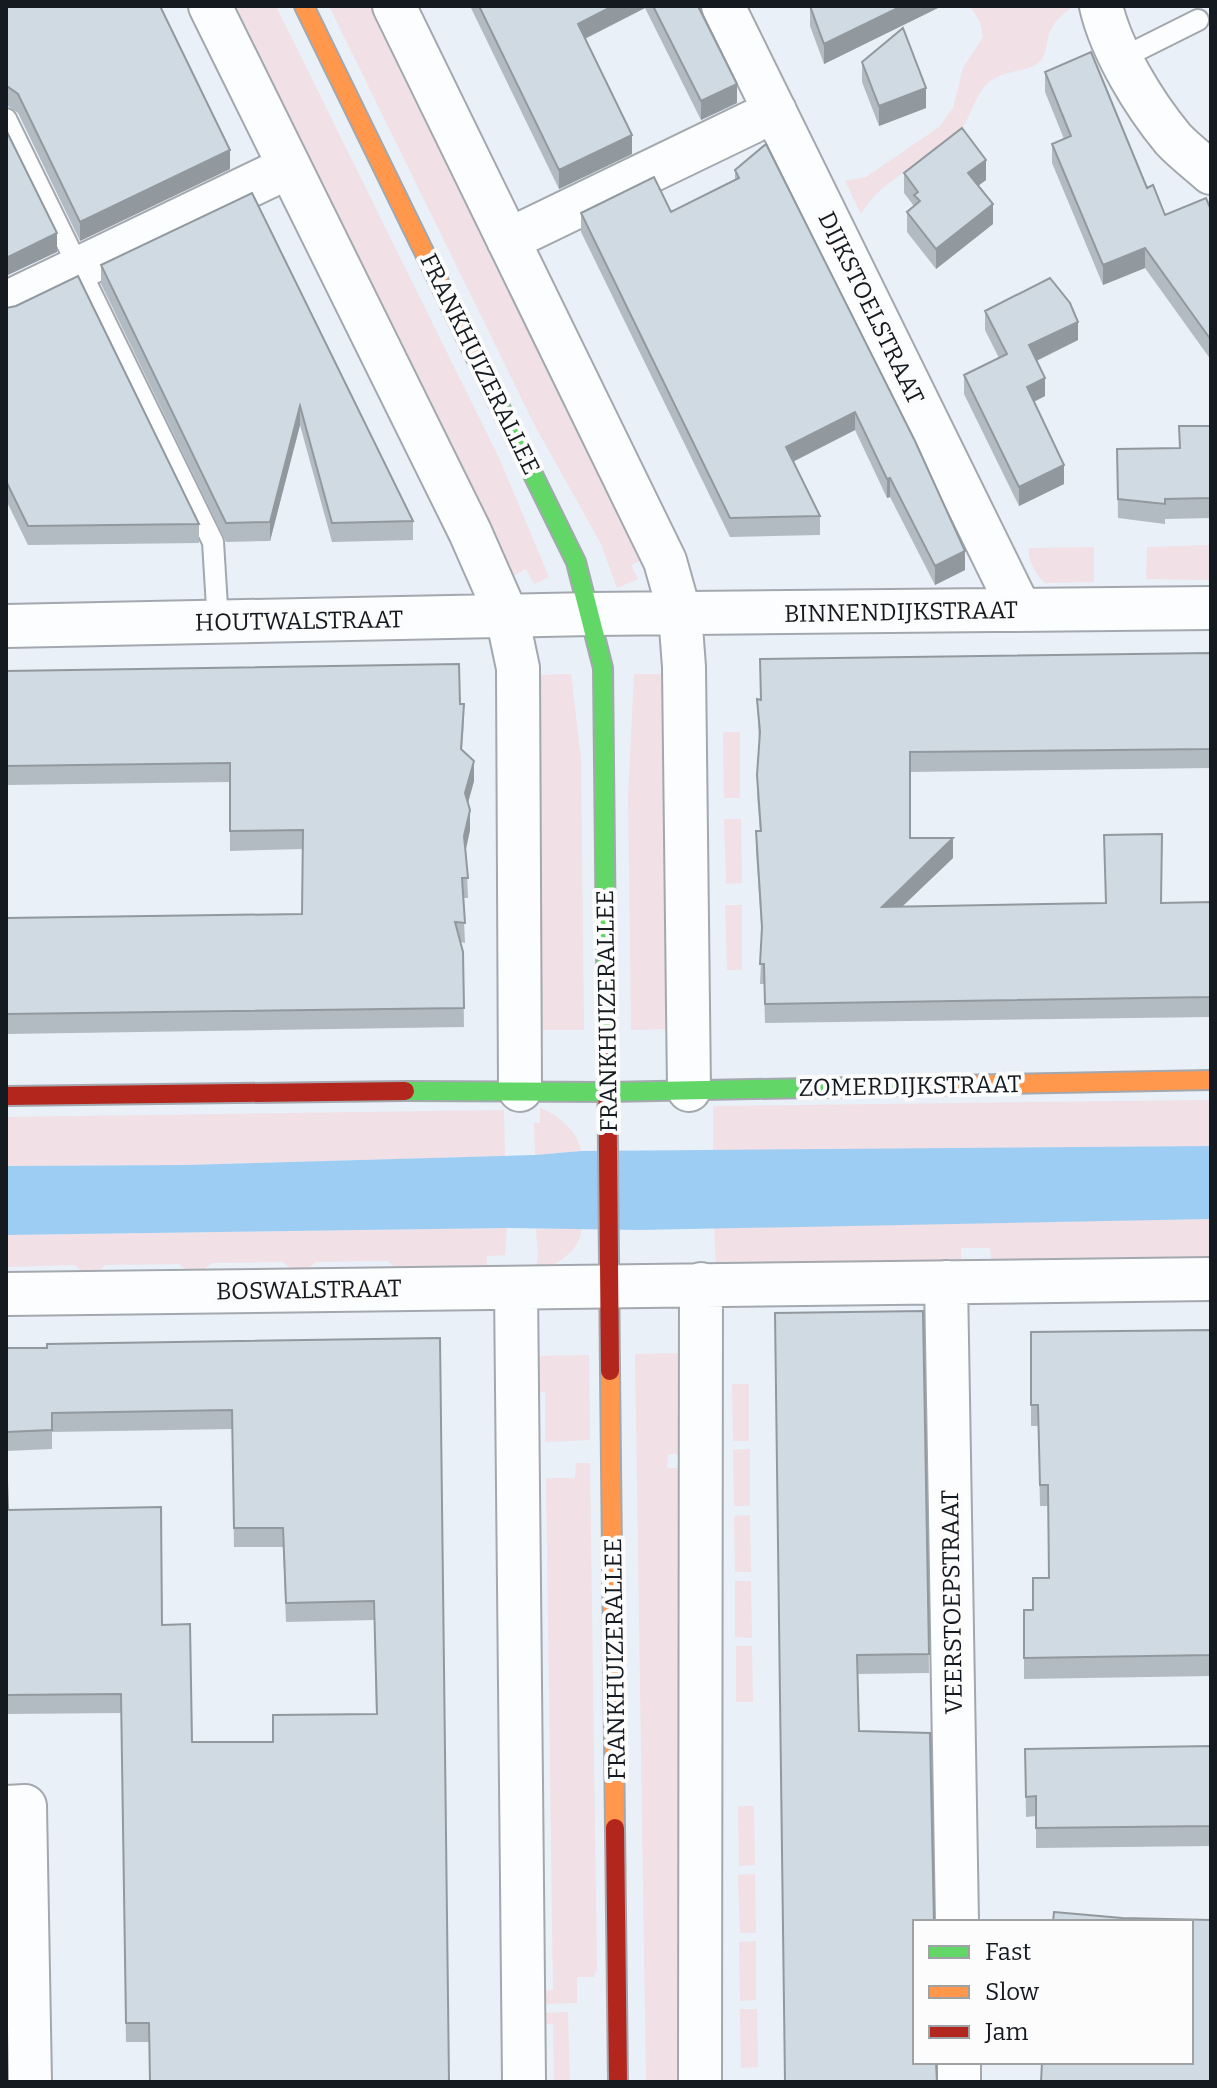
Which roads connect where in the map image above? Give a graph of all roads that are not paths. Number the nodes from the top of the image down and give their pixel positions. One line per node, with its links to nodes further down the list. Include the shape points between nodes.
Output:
1 (210, 6): 10 (street)
2 (304, 6): 17 (main road, FRANKHUIZERALLEE, via 576,562)
3 (394, 6): 12 (street)
4 (723, 6): 8 (street, DIJKSTOELSTRAAT)
5 (1101, 6): 7 (street)
6 (1198, 20): 7 (lane)
7 (1122, 58): 11 (street, via 1174,140)
8 (775, 111): 12 (street); 16 (street, DIJKSTOELSTRAAT)
9 (6, 119): 13 (lane)
10 (289, 167): 13 (street); 19 (street)
11 (1211, 173)
12 (508, 240): 18 (street, via 665,561)
13 (78, 267): 14 (street); 20 (lane, via 213,542)
14 (6, 303)
15 (1211, 608): 16 (street, BINNENDIJKSTRAAT)
16 (1020, 610): 18 (street, BINNENDIJKSTRAAT)
17 (591, 614): 18 (street, BINNENDIJKSTRAAT); 19 (street, HOUTWALSTRAAT); 25 (main road, FRANKHUIZERALLEE, via 603,668)
18 (680, 614): 24 (street)
19 (507, 616): 20 (street, HOUTWALSTRAAT); 23 (street, via 518,668)
20 (218, 623): 21 (street, HOUTWALSTRAAT)
21 (6, 626)
22 (1211, 1080): 24 (main road, ZOMERDIJKSTRAAT)
23 (520, 1090): 25 (main road); 26 (main road)
24 (689, 1090): 25 (main road, ZOMERDIJKSTRAAT)
25 (609, 1092): 30 (main road, FRANKHUIZERALLEE)
26 (6, 1096)
27 (1211, 1279): 28 (street)
28 (946, 1282): 29 (street); 34 (street, VEERSTOEPSTRAAT)
29 (701, 1284): 30 (street); 38 (street)
30 (611, 1287): 31 (street, BOSWALSTRAAT); 37 (main road, FRANKHUIZERALLEE)
31 (516, 1288): 32 (street, BOSWALSTRAAT); 36 (street)
32 (6, 1294)
33 (6, 1807): 35 (street, via 25,1806)
34 (957, 1920)
35 (30, 2082)
36 (524, 2082)
37 (618, 2082)
38 (700, 2082)

